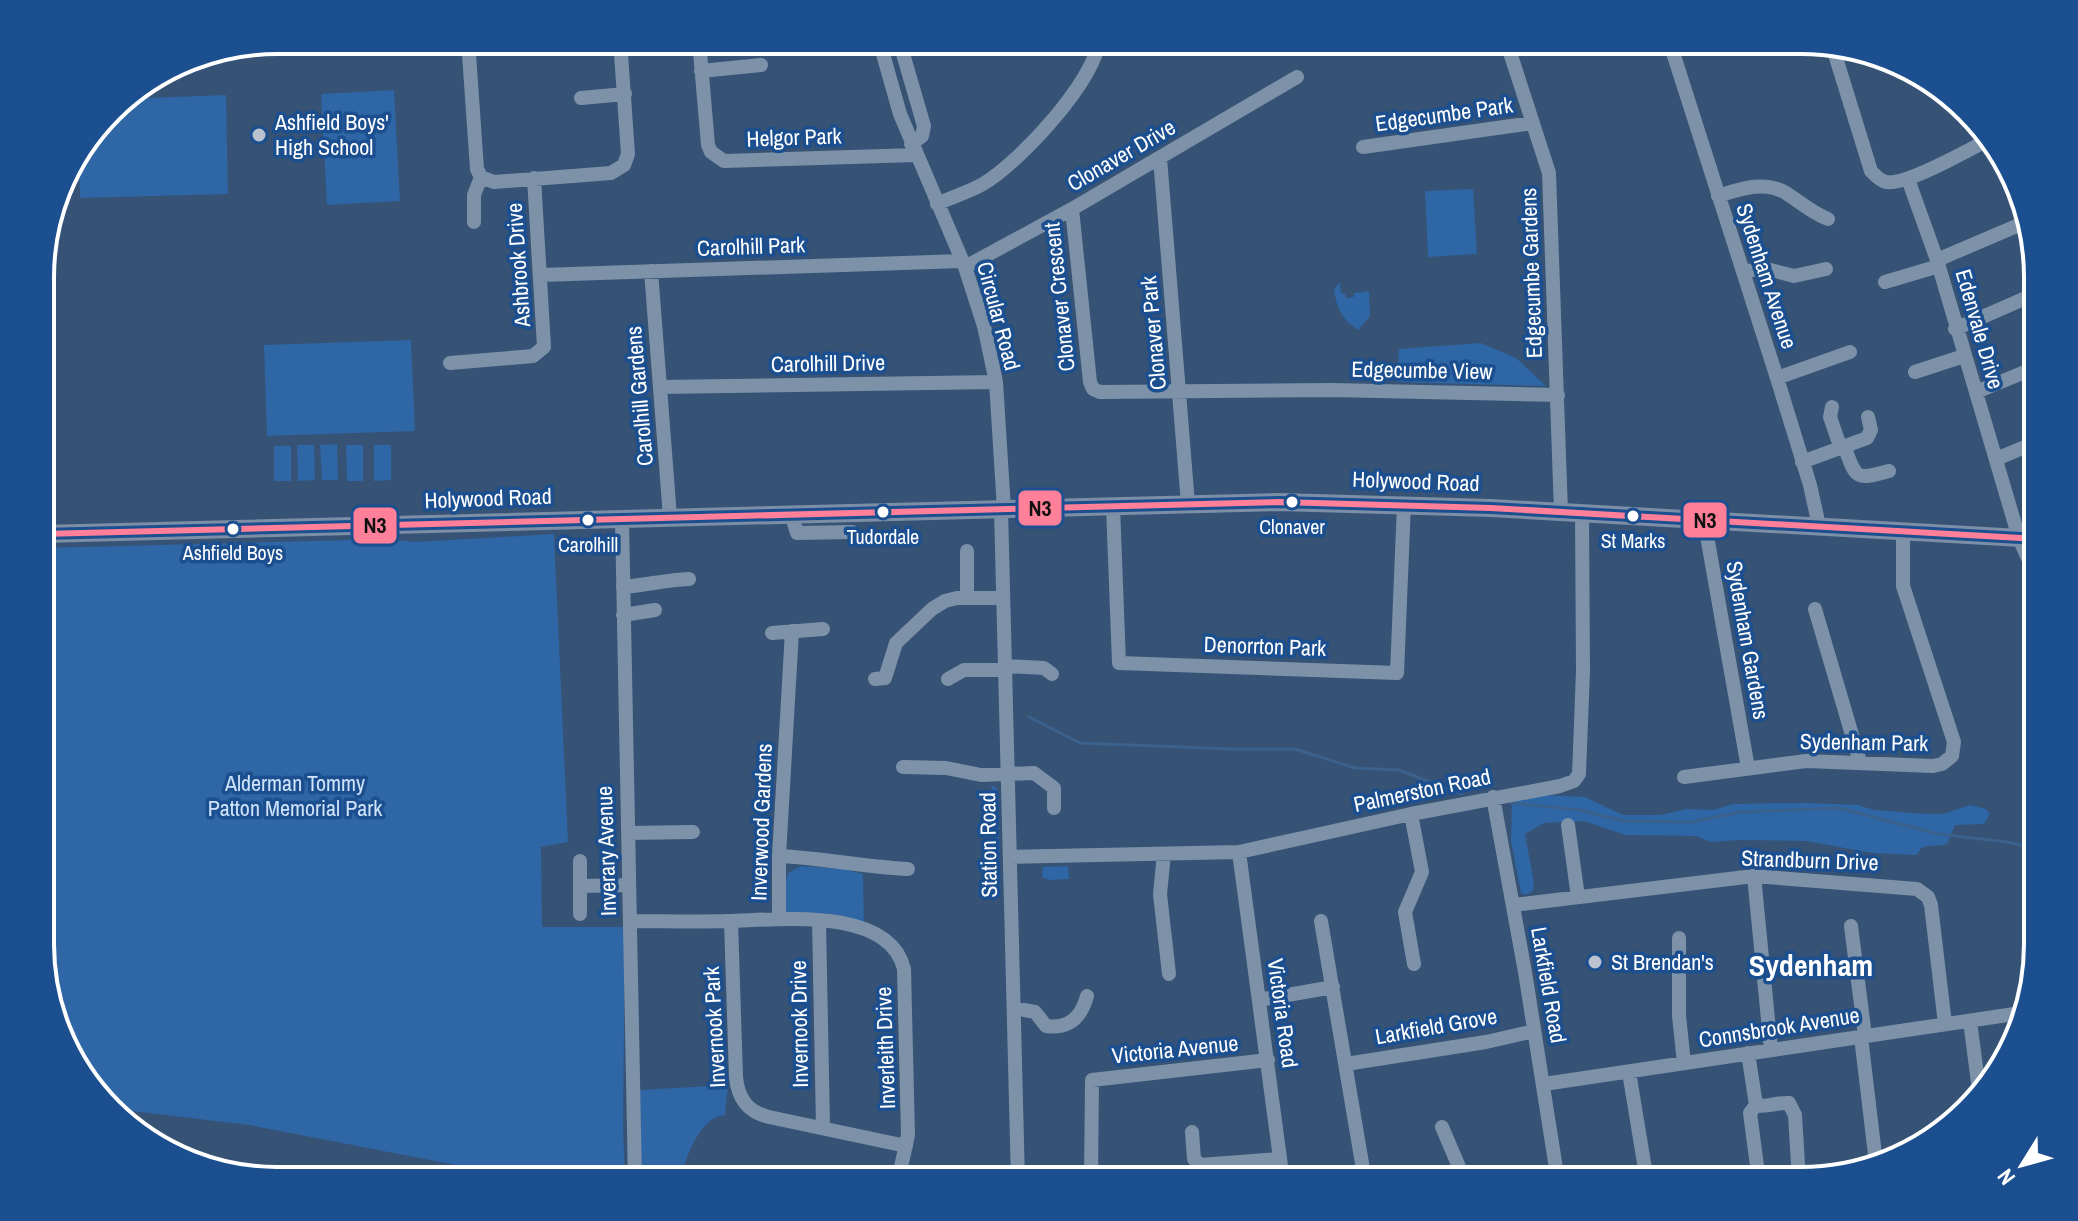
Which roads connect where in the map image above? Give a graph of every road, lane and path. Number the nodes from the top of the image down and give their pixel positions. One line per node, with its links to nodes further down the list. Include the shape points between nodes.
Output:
1 (469, 54): 20 (street)
2 (621, 54): 13 (street)
3 (700, 54): 11 (street, Helgor Park)
4 (882, 54): 18 (street, Circular Road)
5 (903, 54): 18 (street, via 924,126)
6 (1096, 54): 24 (street, via 1087,74 1021,154 983,184)
7 (1510, 54): 15 (street, Edgecumbe Gardens)
8 (1673, 54): 23 (street, Sydenham Avenue)
9 (1836, 57): 22 (street, via 1871,171 1886,182)
10 (761, 65): 11 (street)
11 (701, 71): 18 (street, Helgor Park, via 708,145 724,161)
12 (1297, 77): 19 (street, Clonaver Drive)
13 (625, 94): 14 (street); 21 (street, via 628,154 621,169)
14 (581, 98)
15 (1532, 123): 17 (street, Edgecumbe Park); 48 (street, Edgecumbe Gardens, via 1549,173)
16 (1980, 144): 22 (street)
17 (1363, 147)
18 (914, 150): 24 (street, Circular Road)
19 (1160, 158): 25 (street, Clonaver Drive); 46 (street, Clonaver Park)
20 (481, 177): 21 (street, via 494,182); 27 (street, via 474,195)
21 (534, 178): 34 (street, Ashbrook Drive)
22 (1908, 179): 29 (street, Edenvale Drive)
23 (1718, 196): 26 (street, via 1768,186); 33 (street, Sydenham Avenue)
24 (937, 204): 30 (street, Circular Road)
25 (1072, 209): 30 (street, Clonaver Drive); 46 (street, Clonaver Crescent, via 1093,389)
26 (1828, 219)
27 (474, 222)
28 (2018, 226): 29 (street)
29 (1938, 263): 35 (street); 37 (street, Edenvale Drive)
30 (963, 264): 32 (street, Carolhill Park); 44 (street, Circular Road)
31 (1826, 269): 33 (street, via 1794,276 1763,268)
32 (651, 271): 34 (street, Carolhill Park); 45 (street, Carolhill Gardens)
33 (1743, 272): 43 (street, Sydenham Avenue)
34 (541, 275): 40 (street, Ashbrook Drive, via 541,351)
35 (1885, 282)
36 (2024, 299): 37 (street)
37 (1955, 329): 39 (street, Edenvale Drive)
38 (1850, 352): 43 (street)
39 (1964, 356): 41 (street); 47 (street, Edenvale Drive)
40 (450, 363)
41 (1915, 372)
42 (2024, 372): 47 (street)
43 (1777, 378): 54 (street, Sydenham Avenue)
44 (996, 382): 45 (street, Carolhill Drive); 59 (street, Circular Road)
45 (660, 387): 63 (street, Carolhill Gardens)
46 (1180, 390): 48 (street, Edgecumbe View); 56 (street, Clonaver Park)
47 (1976, 392): 53 (street, Edenvale Drive)
48 (1558, 395): 60 (street, Edgecumbe Gardens)
49 (1832, 407): 52 (street, via 1830,417)
50 (1868, 417): 52 (street, via 1870,434)
51 (2024, 447): 53 (street)
52 (1843, 449): 54 (street); 55 (street, via 1857,476)
53 (1996, 459): 67 (street, Edenvale Drive)
54 (1802, 462): 66 (street, Sydenham Avenue)
55 (1889, 471)
56 (1188, 504): 57 (main road, Holywood Road); 58 (main road, Holywood Road)
57 (1404, 504): 58 (street, Denorrton Park, via 1397,673 1119,663); 60 (main road, Holywood Road)
58 (1113, 506): 59 (main road, Holywood Road)
59 (1002, 509): 62 (main road, Holywood Road); 76 (street, Station Road)
60 (1561, 512): 61 (main road, Holywood Road)
61 (1582, 513): 65 (main road, Holywood Road); 92 (street, Palmerston Road, via 1579,774 1560,786)
62 (791, 514): 63 (main road, Holywood Road); 68 (street, via 797,533)
63 (670, 517): 64 (main road, Holywood Road)
64 (622, 519): 70 (main road, Holywood Road); 74 (street, Inverary Avenue)
65 (1704, 519): 66 (main road, Holywood Road); 88 (street, Sydenham Gardens)
66 (1819, 526): 69 (main road, Holywood Road)
67 (2024, 529)
68 (852, 532)
69 (1903, 532): 71 (main road, Holywood Road); 87 (street, Sydenham Park, via 1903,586 1954,750 1948,761 1933,766)
70 (54, 534)
71 (2024, 539)
72 (967, 551): 75 (street)
73 (689, 579): 74 (street)
74 (623, 587): 79 (street, Inverary Avenue)
75 (967, 598): 76 (street); 85 (street, via 945,601 918,621 896,643 885,678)
76 (1003, 598): 83 (street, Station Road)
77 (1815, 609): 87 (street)
78 (655, 610): 79 (street)
79 (623, 615): 97 (street, Inverary Avenue)
80 (823, 629): 81 (street)
81 (792, 631): 82 (street); 100 (street, Inverwood Gardens, via 780,728)
82 (772, 633)
83 (1005, 668): 84 (street, via 1044,668); 86 (street, via 964,670); 90 (street, Station Road)
84 (1052, 674)
85 (875, 679)
86 (948, 679)
87 (1860, 762): 88 (street, Sydenham Park)
88 (1748, 768): 91 (street, Sydenham Park)
89 (911, 772): 90 (street, via 946,768)
90 (1009, 774): 93 (street, via 1034,773 1054,788); 101 (street, Station Road)
91 (1684, 777)
92 (1493, 797): 94 (street, Palmerston Road); 108 (street, Larkfield Road)
93 (1054, 808)
94 (1411, 814): 98 (street, Palmerston Road); 117 (street, via 1422,872 1405,912)
95 (1568, 825): 107 (street)
96 (693, 832): 97 (street)
97 (628, 833): 105 (street, Inverary Avenue)
98 (1239, 852): 99 (street, Palmerston Road); 120 (street, Victoria Road)
99 (1164, 854): 101 (street, Palmerston Road); 118 (street, via 1160,894)
100 (779, 856): 103 (street); 110 (street, Inverwood Gardens)
101 (1010, 857): 122 (street, Station Road)
102 (580, 861): 106 (street)
103 (908, 869)
104 (1754, 876): 107 (street, Strandburn Drive); 125 (street, Strandburn Drive, via 1923,892 1931,905); 128 (street)
105 (629, 885): 106 (street); 112 (street, Inverary Avenue)
106 (580, 886): 109 (street)
107 (1578, 897): 108 (street, Strandburn Drive)
108 (1513, 905): 126 (street, Larkfield Road)
109 (580, 914)
110 (779, 919): 111 (street, Inverleith Drive); 113 (street, Inverleith Drive)
111 (819, 920): 137 (street, Invernook Drive); 140 (street, Inverleith Drive, via 890,942 902,960)
112 (630, 921): 113 (street, Inverleith Drive); 143 (street, Inverary Avenue)
113 (731, 921): 137 (street, Invernook Park, via 740,1096 760,1115)
114 (1321, 921): 119 (street)
115 (1851, 926): 127 (street)
116 (1679, 938): 131 (street)
117 (1414, 964)
118 (1169, 974)
119 (1333, 987): 120 (street); 132 (street)
120 (1259, 1000): 130 (street, Victoria Road)
121 (1088, 1006): 122 (street, via 1068,1025 1057,1027 1046,1026 1029,1009)
122 (1014, 1008): 145 (street, Station Road)
123 (2012, 1014): 124 (street, Connsbrook Avenue)
124 (1970, 1021): 125 (street, Connsbrook Avenue); 134 (street)
125 (1945, 1024): 127 (street, Connsbrook Avenue)
126 (1534, 1031): 132 (street, Larkfield Grove); 135 (street, Larkfield Road)
127 (1863, 1037): 128 (street, Connsbrook Avenue); 141 (street)
128 (1771, 1050): 129 (street, Connsbrook Avenue)
129 (1748, 1053): 131 (street, Connsbrook Avenue); 136 (street)
130 (1268, 1060): 142 (street, Victoria Road); 146 (street, Victoria Avenue, via 1092,1080)
131 (1684, 1063): 133 (street, Connsbrook Avenue)
132 (1346, 1064): 148 (street)
133 (1629, 1072): 135 (street, Connsbrook Avenue); 151 (street)
134 (1978, 1080)
135 (1544, 1084): 150 (street, Larkfield Road)
136 (1756, 1105): 152 (street, via 1750,1113); 153 (street, via 1782,1102 1793,1107)
137 (823, 1127): 140 (street, Invernook Park)
138 (1442, 1127): 149 (street)
139 (1192, 1132): 142 (street, via 1193,1155 1200,1165)
140 (906, 1146): 144 (street, Inverleith Drive)
141 (1875, 1154)
142 (1279, 1159): 147 (street, Victoria Road)
143 (635, 1167)
144 (901, 1167)
145 (1018, 1167)
146 (1091, 1167)
147 (1280, 1167)
148 (1363, 1167)
149 (1459, 1167)
150 (1556, 1167)
151 (1645, 1167)
152 (1757, 1167)
153 (1798, 1167)

